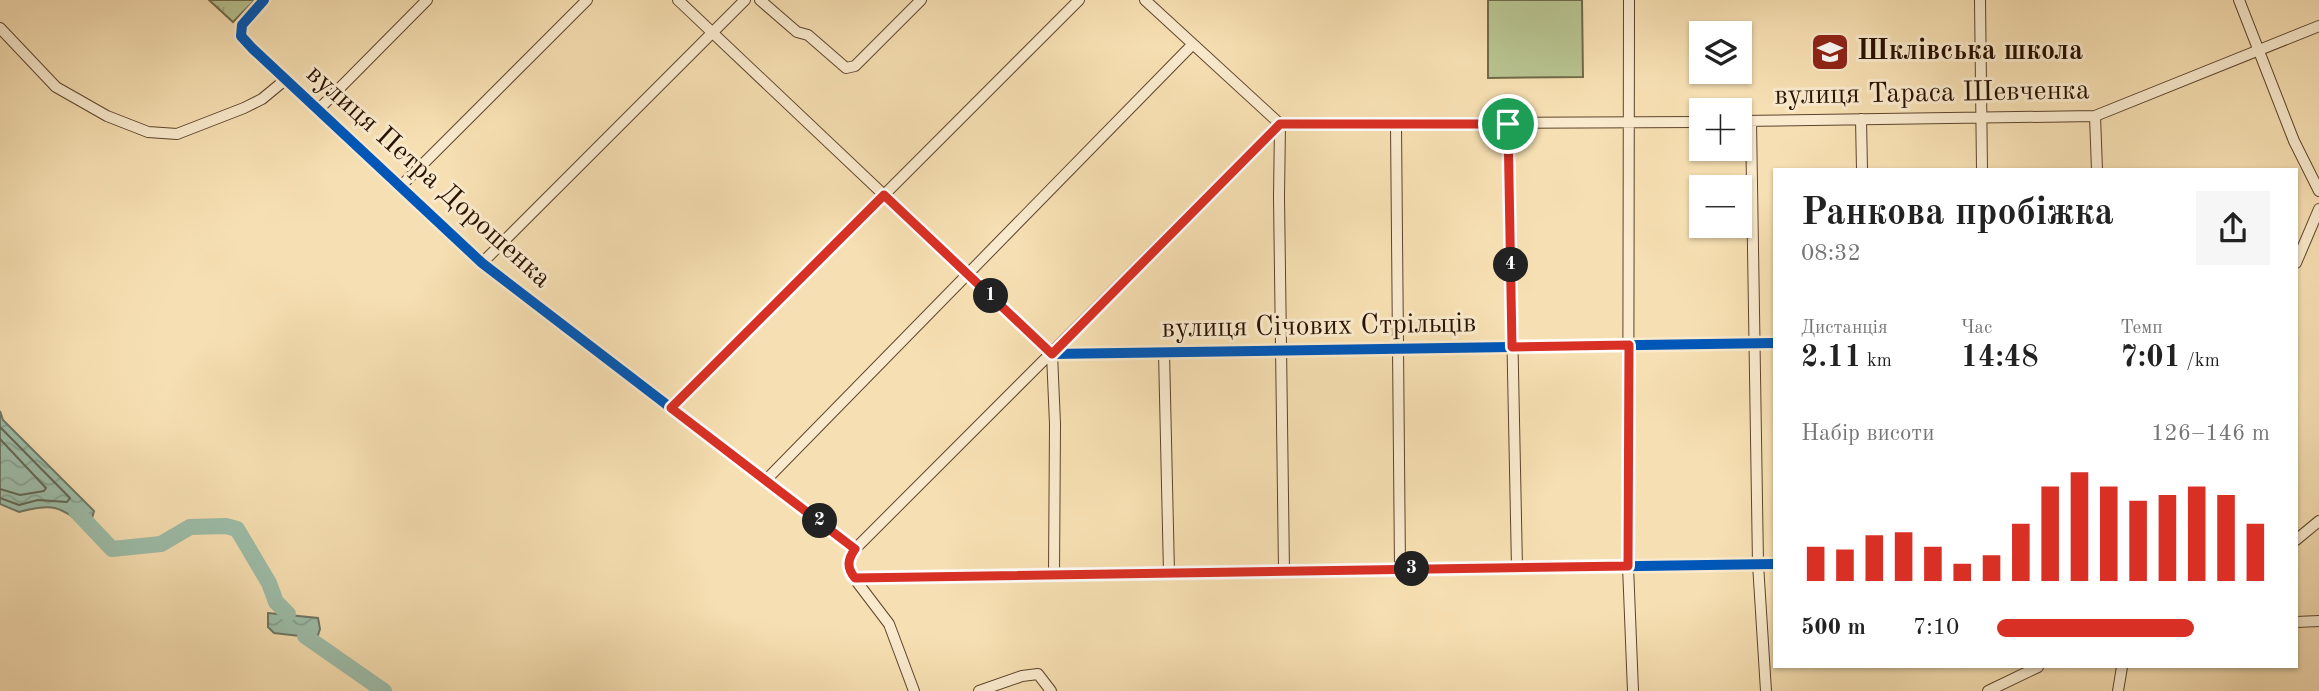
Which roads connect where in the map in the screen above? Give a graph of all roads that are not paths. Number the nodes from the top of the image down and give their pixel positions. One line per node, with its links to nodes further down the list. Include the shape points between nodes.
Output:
1 (264, 0): 18 (street, вулиця Петра Дорошенка, via 247,18 242,36)
2 (426, 0): 19 (street)
3 (587, 0): 33 (street)
4 (678, 0): 15 (street)
5 (745, 0): 15 (street)
6 (760, 0): 7 (street, via 842,67 850,68)
7 (921, 0)
8 (1079, 0): 35 (street)
9 (1145, 0): 16 (street)
10 (1629, 0): 25 (street)
11 (1980, 0): 21 (street)
12 (2239, 0): 17 (street)
13 (2319, 26): 17 (street, вулиця Тараса Шевченка)
14 (0, 28): 18 (street, via 56,87 107,116 148,132 177,134 244,108)
15 (712, 33): 35 (street); 38 (street)
16 (1192, 45): 26 (street); 39 (street)
17 (2259, 50): 20 (street, вулиця Тараса Шевченка); 34 (street)
18 (285, 80): 19 (street, вулиця Петра Дорошенка)
19 (318, 110): 33 (street, вулиця Петра Дорошенка)
20 (2095, 116): 21 (street, вулиця Тараса Шевченка); 32 (street)
21 (1982, 118): 22 (street, вулиця Тараса Шевченка); 31 (street)
22 (1861, 119): 24 (street, вулиця Тараса Шевченка); 30 (street)
23 (1689, 121): 25 (street)
24 (1752, 121)
25 (1629, 123): 27 (street); 42 (street)
26 (1280, 124): 28 (street); 45 (street); 47 (street)
27 (1508, 124): 28 (street); 43 (street)
28 (1396, 125): 44 (street)
29 (1752, 161): 41 (street)
30 (1862, 168)
31 (1982, 168)
32 (2097, 168)
33 (400, 187): 38 (street, вулиця Петра Дорошенка)
34 (2319, 191)
35 (884, 195): 39 (street); 48 (street)
36 (2319, 209): 37 (street)
37 (2298, 258)
38 (482, 263): 48 (street, вулиця Петра Дорошенка)
39 (968, 274): 47 (street); 49 (street)
40 (1773, 343): 41 (street, вулиця Січових Стрільців)
41 (1755, 344): 42 (street, вулиця Січових Стрільців); 53 (street)
42 (1629, 345): 43 (street, вулиця Січових Стрільців); 55 (street)
43 (1512, 347): 44 (street, вулиця Січових Стрільців); 56 (street)
44 (1398, 349): 45 (street, вулиця Січових Стрільців); 57 (street)
45 (1281, 351): 46 (street, вулиця Січових Стрільців); 58 (street)
46 (1164, 352): 47 (street, вулиця Січових Стрільців); 59 (street)
47 (1052, 354): 52 (street); 60 (street)
48 (671, 408): 49 (street, вулиця Петра Дорошенка)
49 (766, 480): 52 (street, вулиця Петра Дорошенка)
50 (2319, 521): 51 (street)
51 (2298, 538)
52 (855, 549): 61 (street, via 848,565)
53 (1758, 564): 54 (street); 55 (street); 70 (street)
54 (1773, 564)
55 (1628, 566): 56 (street); 69 (street)
56 (1517, 568): 57 (street)
57 (1400, 569): 58 (street)
58 (1284, 571): 59 (street)
59 (1169, 573): 60 (street)
60 (1054, 575): 61 (street)
61 (855, 578): 66 (street, via 890,624)
62 (2319, 621): 63 (street)
63 (2298, 622)
64 (2036, 668): 71 (street)
65 (2122, 668): 72 (street)
66 (914, 691)
67 (979, 691): 68 (street, via 1038,674)
68 (1051, 691)
69 (1633, 691)
70 (1766, 691)
71 (1988, 691)
72 (2118, 691)

